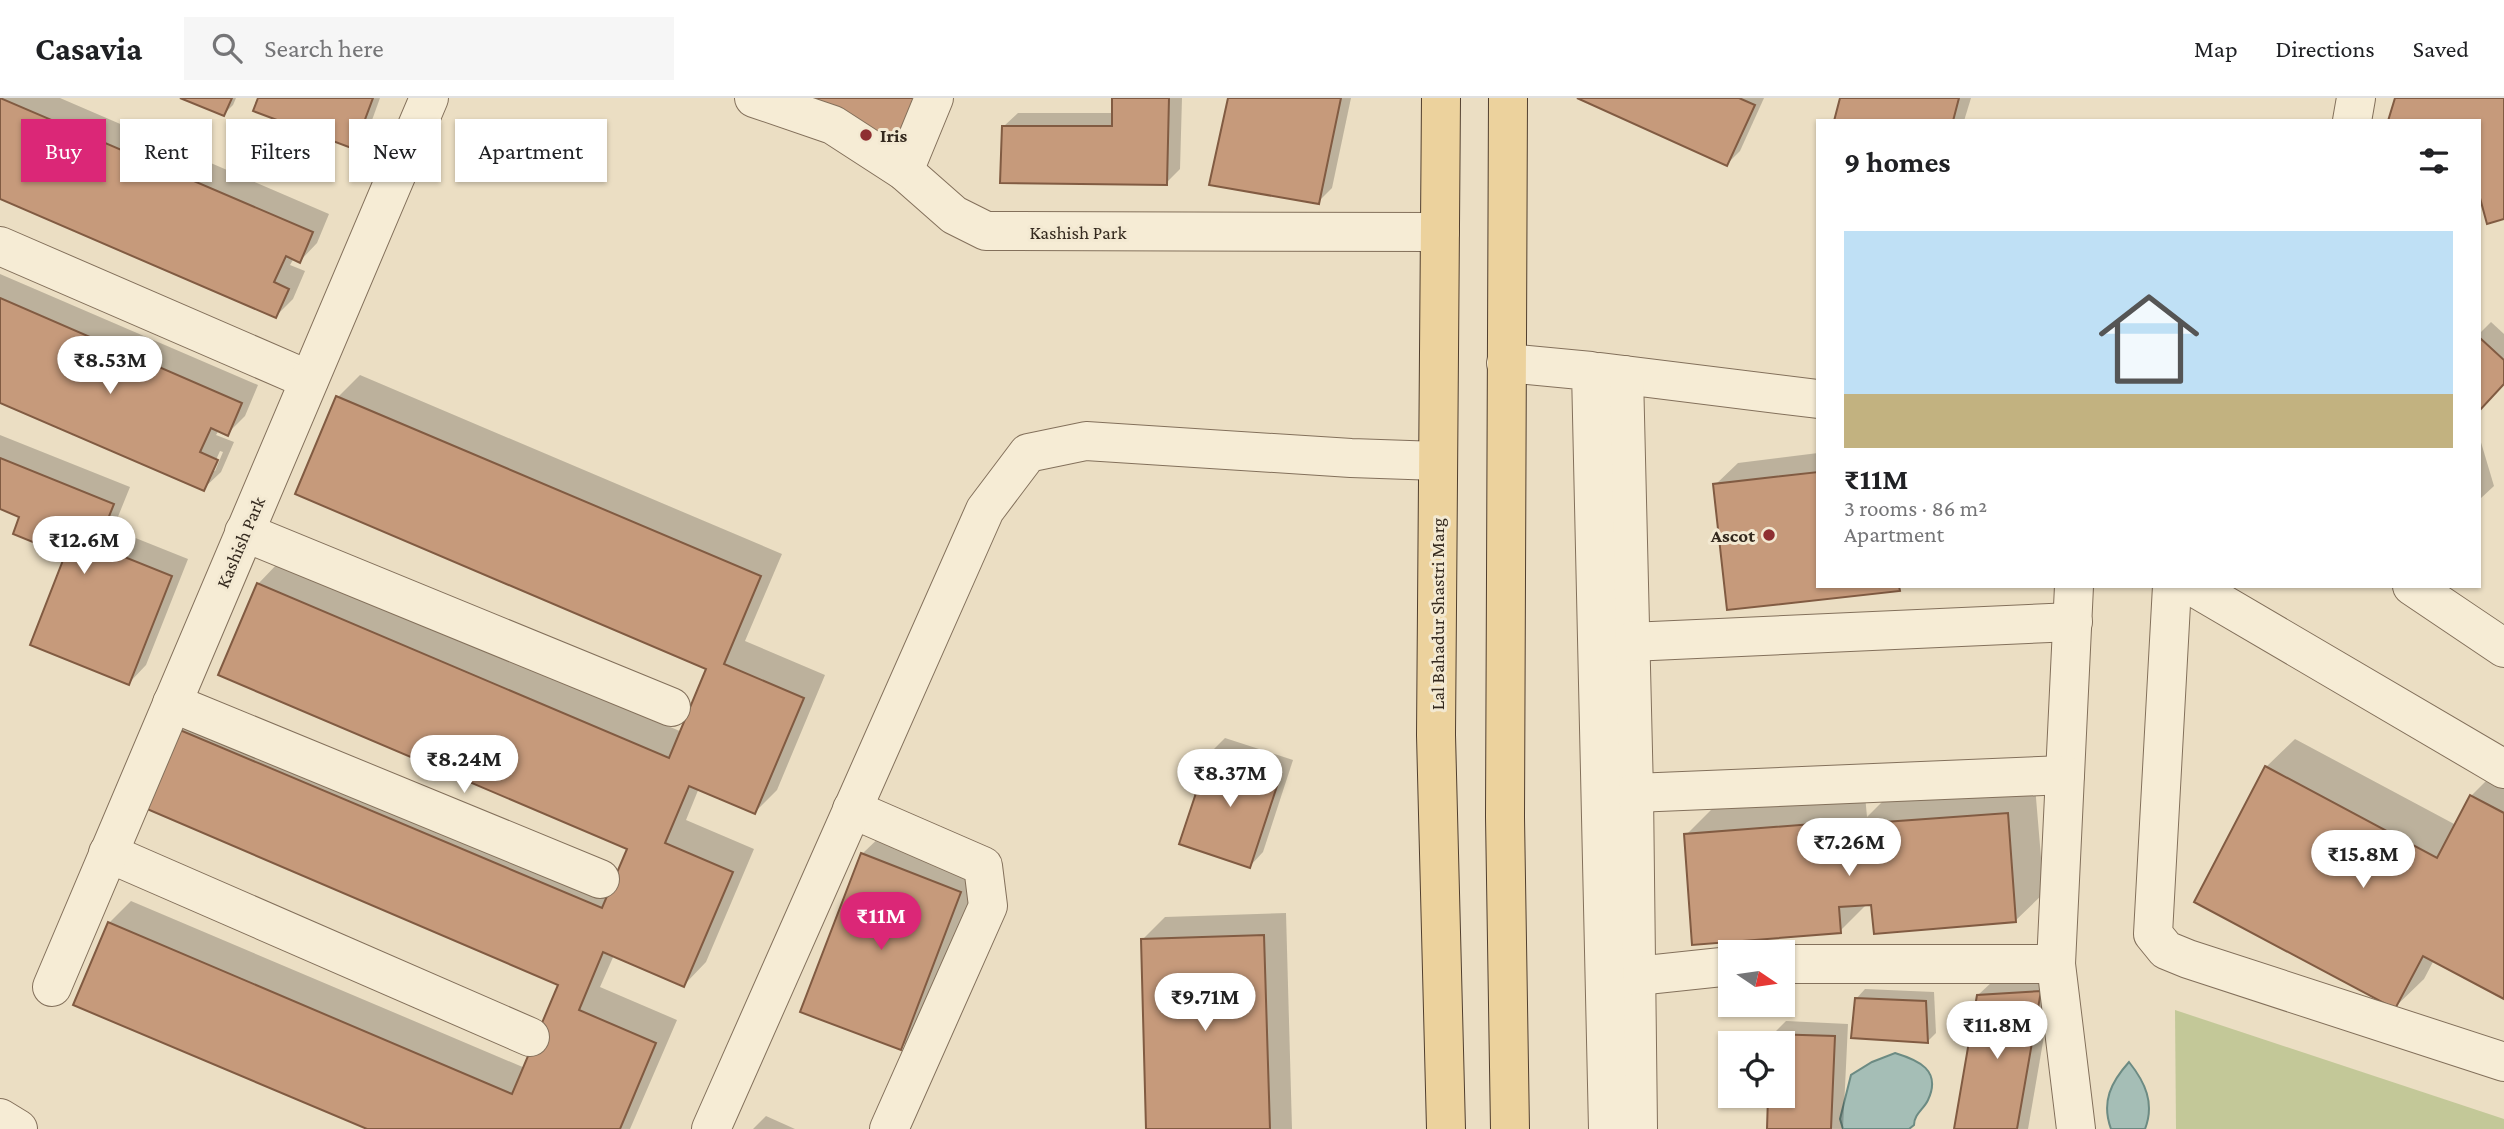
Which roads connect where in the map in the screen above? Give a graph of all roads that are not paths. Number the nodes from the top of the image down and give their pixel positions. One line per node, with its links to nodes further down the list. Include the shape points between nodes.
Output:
1 (429, 98): 13 (street, Kashish Park)
2 (754, 98): 8 (street, Kashish Park, via 833,125)
3 (934, 98): 8 (street)
4 (1441, 98): 9 (main road, Lal Bahadur Shastri Marg)
5 (1508, 98): 11 (main road)
6 (2356, 98): 7 (street)
7 (2352, 119)
8 (904, 171): 9 (street, Kashish Park, via 954,215 986,231)
9 (1440, 232): 15 (main road, Lal Bahadur Shastri Marg)
10 (0, 246): 13 (street)
11 (1506, 363): 12 (street); 43 (main road)
12 (1607, 373): 14 (street); 21 (street); 44 (street)
13 (309, 380): 16 (street, Kashish Park)
14 (1816, 399)
15 (1438, 461): 28 (street, via 1086,441 1028,453 985,510); 42 (main road, Lal Bahadur Shastri Marg, via 1436,734)
16 (244, 532): 23 (street, Kashish Park); 24 (street)
17 (2172, 588): 37 (street, via 2153,934 2166,950 2188,960)
18 (2195, 588): 25 (street)
19 (2415, 588): 22 (street)
20 (2074, 604): 21 (street); 26 (street)
21 (1630, 642): 27 (street)
22 (2504, 648)
23 (172, 703): 29 (street, Kashish Park); 30 (street)
24 (671, 707)
25 (2504, 769)
26 (2066, 775): 27 (street); 32 (street)
27 (1634, 793): 34 (street)
28 (852, 809): 40 (street); 41 (street, via 983,866 988,906)
29 (108, 853): 35 (street, Kashish Park); 36 (street)
30 (600, 879)
31 (1796, 964): 32 (street)
32 (2056, 964): 46 (street)
33 (1718, 967): 34 (street)
34 (1637, 976): 45 (street)
35 (52, 987)
36 (530, 1037)
37 (2504, 1062)
38 (0, 1118): 39 (street)
39 (18, 1129)
40 (711, 1129)
41 (889, 1129)
42 (1446, 1129)
43 (1510, 1129)
44 (1608, 1129)
45 (1638, 1129)
46 (2076, 1129)

